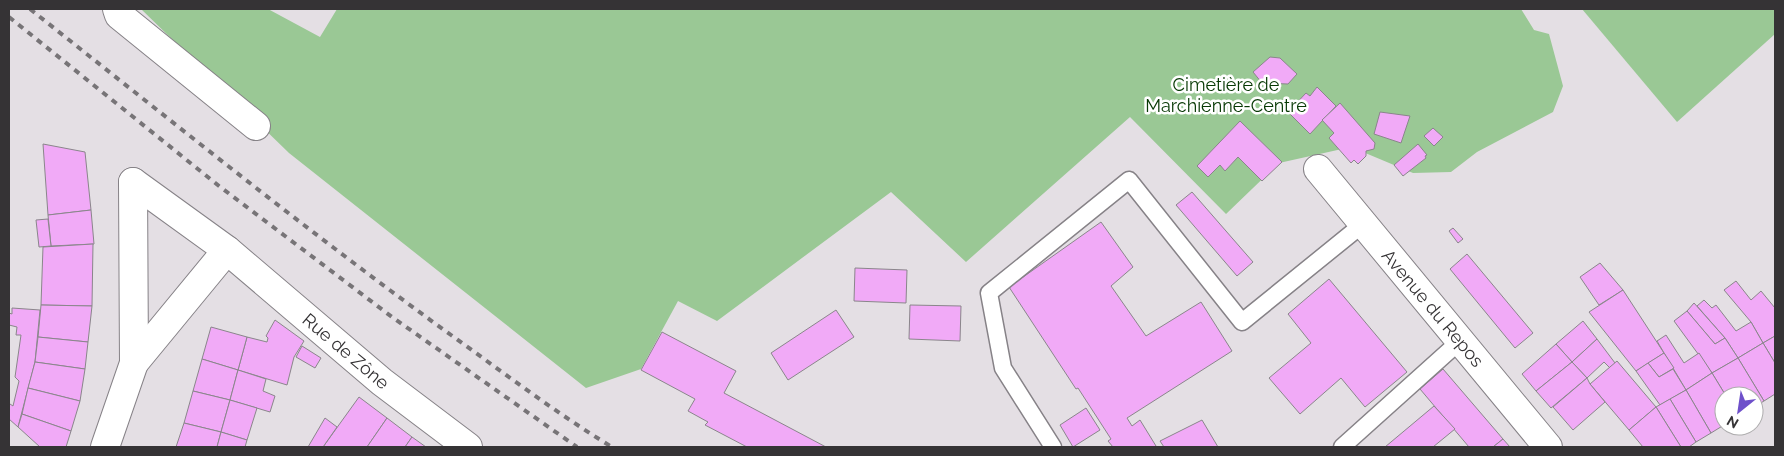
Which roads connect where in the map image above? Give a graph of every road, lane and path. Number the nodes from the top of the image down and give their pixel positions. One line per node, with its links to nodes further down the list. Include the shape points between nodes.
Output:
1 (117, 9): 2 (street, via 119,15)
2 (256, 126)
3 (1318, 170): 4 (street, Avenue du Repos)
4 (1363, 224): 6 (street, Avenue du Repos); 10 (lane, via 1242,322 1129,180 989,293 1003,368)
5 (227, 250): 7 (street, Rue de Zône); 7 (street, Rue de Zône, via 133,182); 9 (street, Rue de Zône, via 382,382)
6 (1460, 341): 11 (lane); 12 (street, Avenue du Repos)
7 (134, 363): 8 (street, Rue de Zône)
8 (105, 447)
9 (468, 447)
10 (1053, 447)
11 (1342, 447)
12 (1548, 447)

